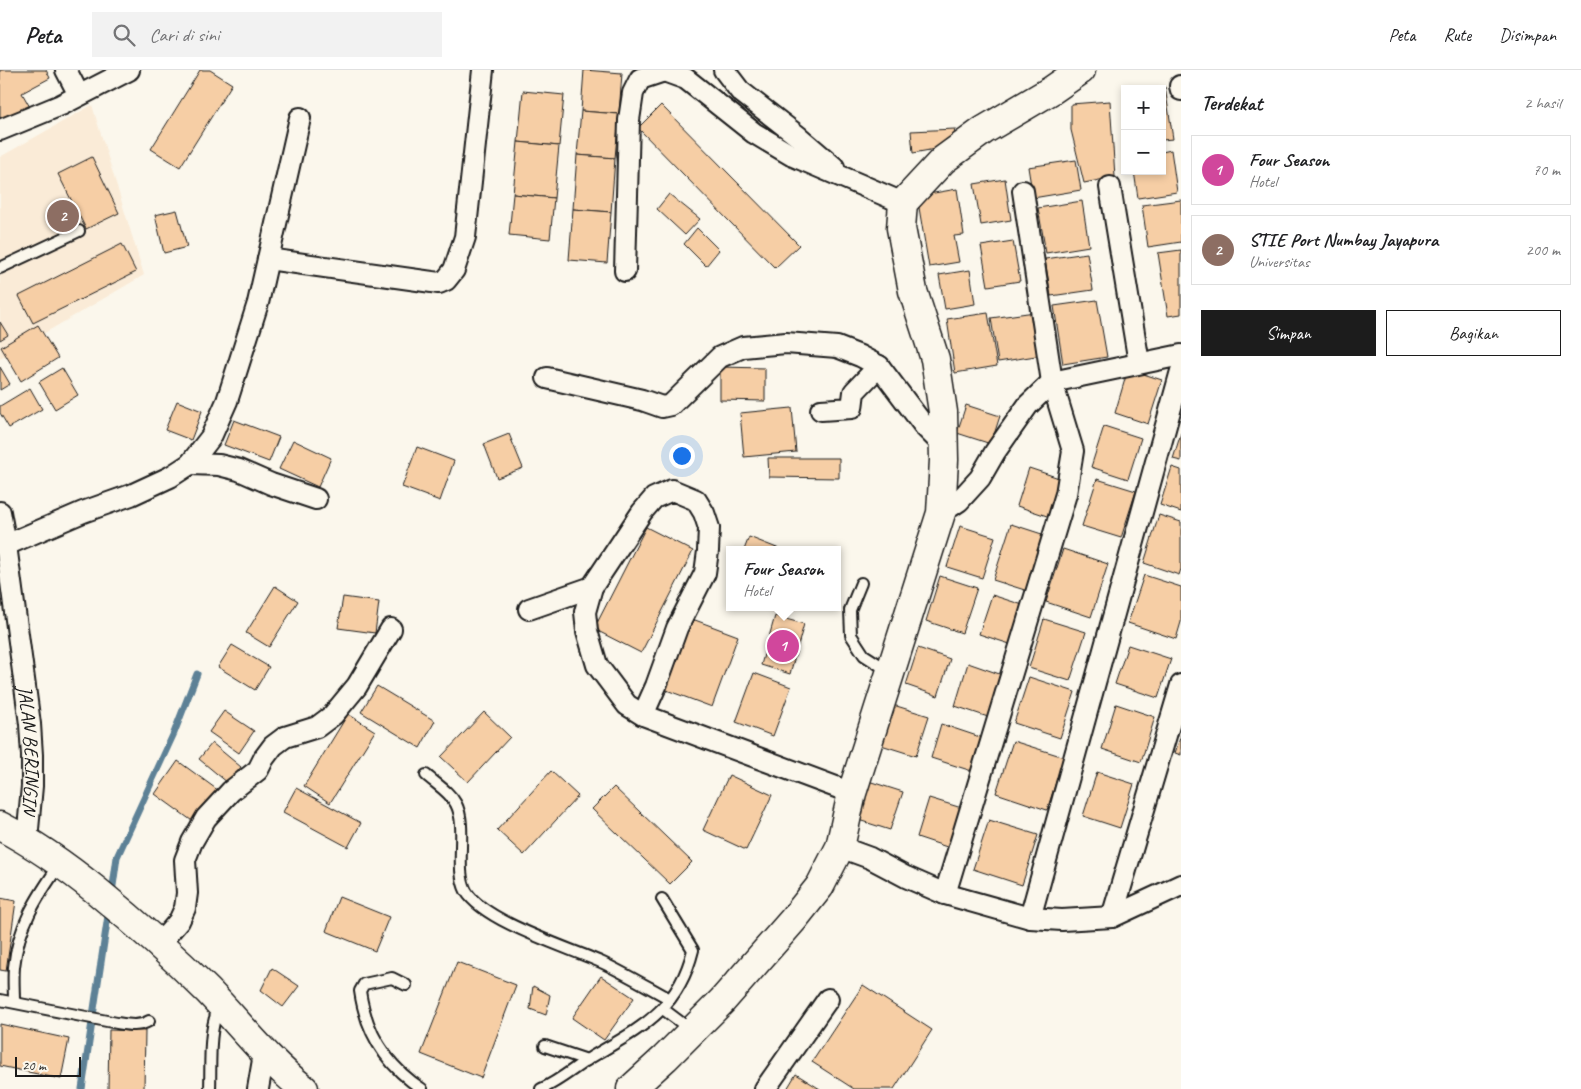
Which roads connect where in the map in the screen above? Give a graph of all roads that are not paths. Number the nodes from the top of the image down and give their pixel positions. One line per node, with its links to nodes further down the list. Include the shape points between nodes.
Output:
1 (66, 70): 6 (street)
2 (128, 70): 6 (street)
3 (483, 70): 14 (street, via 465,237 454,270 446,280 439,283)
4 (724, 70): 9 (street, via 740,91)
5 (1081, 70): 12 (highway, via 984,130 943,160)
6 (79, 95): 8 (street)
7 (300, 118): 14 (street)
8 (0, 130)
9 (848, 180): 12 (street); 16 (street, via 791,155 754,133 686,79 664,71 640,79 633,93 629,120)
10 (1110, 187): 18 (street)
11 (1024, 191): 22 (street)
12 (904, 202): 24 (highway, via 900,228 913,291 936,359 944,412)
13 (79, 231): 15 (lane)
14 (268, 259): 25 (street, via 258,303 227,401 211,437)
15 (0, 268)
16 (625, 271)
17 (1181, 355): 18 (street)
18 (1139, 363): 22 (street)
19 (879, 366): 21 (street, via 837,347 786,344 743,347 720,357 672,405 662,407); 23 (street, via 854,392 852,408); 24 (street, via 925,427)
20 (1181, 372): 47 (street)
21 (547, 378)
22 (1052, 382): 28 (street, via 1028,405 980,478 959,501); 44 (street, via 1073,451 1066,494)
23 (821, 410)
24 (944, 446): 28 (highway)
25 (190, 464): 26 (street, via 233,468); 29 (street, via 139,491)
26 (316, 499)
27 (0, 512): 29 (street, JALAN BERINGIN)
28 (941, 513): 34 (highway)
29 (6, 544): 40 (street, JALAN BERINGIN, via 30,724 32,778)
30 (861, 583): 34 (lane, via 850,610 851,635 864,655)
31 (592, 587): 32 (street); 36 (street, via 585,612 597,665 626,704); 36 (street, via 654,498 672,490 696,500 709,528 705,573 677,628)
32 (529, 609)
33 (392, 629): 48 (street, via 357,686 333,715 317,728 285,737 273,746 258,770 206,818 185,860 186,908)
34 (890, 671): 38 (highway)
35 (1181, 685): 46 (street)
36 (643, 715): 38 (street)
37 (426, 775): 51 (lane, via 456,804 460,814 463,879 466,891 478,904 496,916 603,963)
38 (852, 794): 41 (highway)
39 (0, 826): 40 (highway)
40 (27, 840): 42 (highway)
41 (840, 846): 44 (street); 57 (highway, via 820,886 793,920)
42 (66, 867): 48 (highway); 53 (lane, via 35,900 26,918 14,967)
43 (1181, 885): 46 (street)
44 (945, 894): 47 (street)
45 (662, 899): 51 (lane, via 693,950 689,966)
46 (1112, 917): 47 (street)
47 (1030, 918)
48 (159, 944): 54 (highway)
49 (406, 985): 65 (lane, via 392,978 364,984 360,991 362,1007 389,1061)
50 (828, 998): 67 (street)
51 (670, 999): 55 (lane)
52 (0, 1000): 53 (lane)
53 (14, 1002): 56 (lane, via 117,1023 142,1024)
54 (220, 1004): 59 (highway); 62 (lane, via 212,1031)
55 (663, 1009): 57 (lane); 60 (lane, via 642,1027)
56 (150, 1020)
57 (692, 1031): 61 (highway)
58 (545, 1046): 60 (lane)
59 (264, 1054): 63 (street); 64 (highway)
60 (587, 1060): 66 (lane)
61 (637, 1087)
62 (210, 1089)
63 (258, 1089)
64 (304, 1089)
65 (422, 1089)
66 (541, 1089)
67 (765, 1089)

